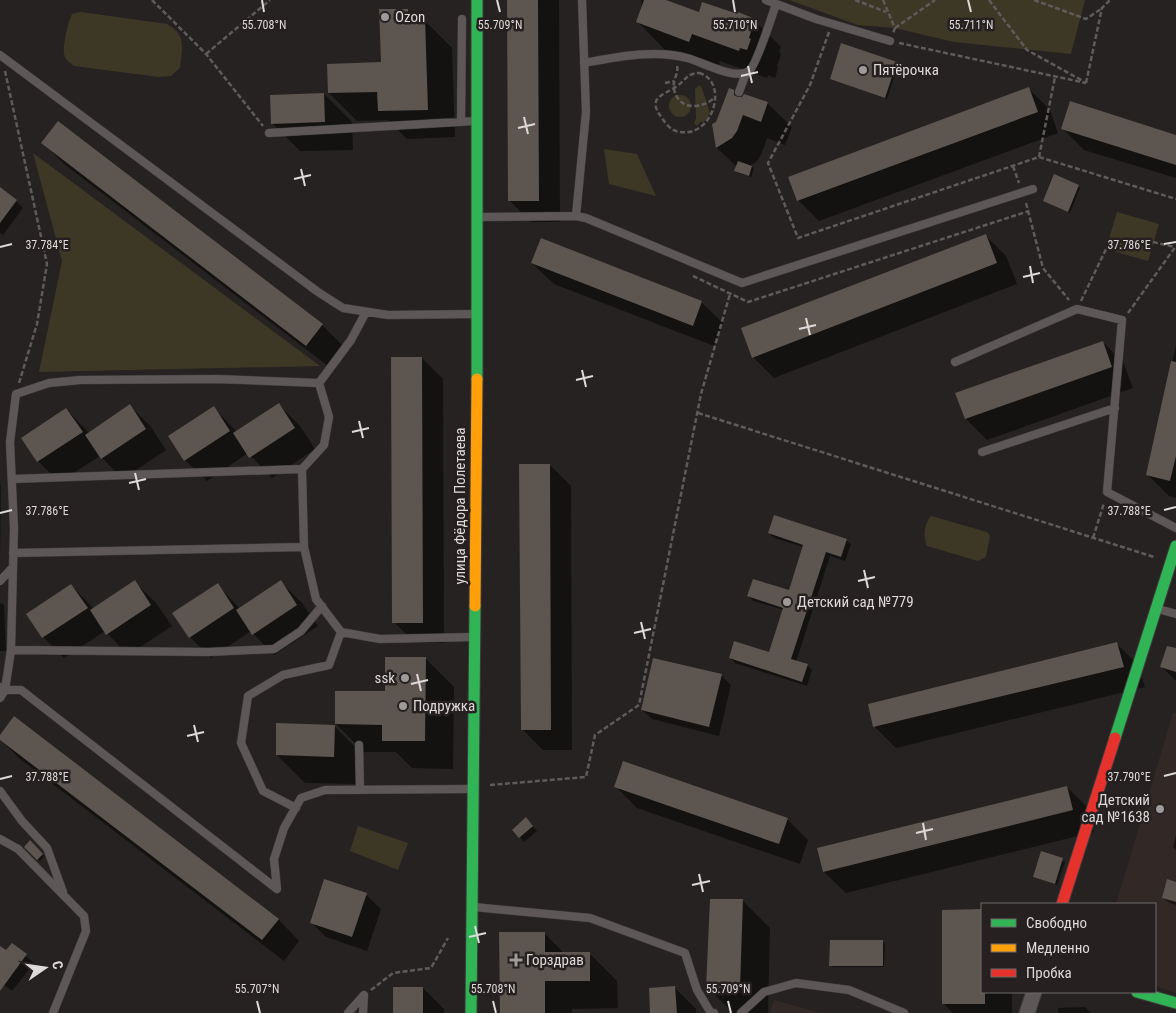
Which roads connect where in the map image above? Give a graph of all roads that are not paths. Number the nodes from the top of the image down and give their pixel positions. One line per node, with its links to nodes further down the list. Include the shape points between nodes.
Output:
1 (477, 0): 11 (main road, улица Фёдора Полетаева)
2 (582, 0): 8 (lane)
3 (766, 0): 4 (lane)
4 (776, 4): 6 (lane); 9 (lane, via 753,68)
5 (462, 19): 12 (lane)
6 (890, 41)
7 (1, 56): 17 (lane, via 318,292 343,308)
8 (584, 63): 9 (lane, via 633,56 672,56 734,74); 15 (lane, via 586,112)
9 (746, 73): 10 (lane)
10 (739, 92)
11 (477, 121): 12 (lane); 16 (main road, улица Фёдора Полетаева)
12 (461, 122): 13 (lane)
13 (269, 133)
14 (1033, 189): 15 (lane, via 742,283)
15 (576, 216): 16 (lane)
16 (478, 217): 18 (main road, улица Фёдора Полетаева)
17 (366, 312): 18 (lane, via 388,315); 20 (lane, via 351,340)
18 (477, 314): 35 (main road, улица Фёдора Полетаева)
19 (955, 362): 21 (lane, via 1077,309 1122,320)
20 (319, 383): 23 (lane, via 328,417 324,445); 24 (lane, via 216,379 49,383 16,394 10,442)
21 (1115, 408): 22 (lane); 25 (lane, via 1107,492)
22 (982, 452)
23 (302, 469): 24 (lane); 26 (lane)
24 (12, 478): 28 (lane)
25 (1176, 528)
26 (304, 546): 28 (lane); 31 (lane, via 316,599)
27 (1176, 546): 32 (main road)
28 (13, 553): 29 (lane)
29 (13, 567): 30 (lane); 36 (lane)
30 (0, 581)
31 (322, 606): 34 (lane); 36 (lane, via 301,631 274,649 170,652)
32 (1156, 608): 33 (lane); 46 (main road)
33 (1176, 614)
34 (341, 632): 35 (lane, via 380,639); 43 (lane, via 329,665 283,675 248,696 241,743 263,791)
35 (474, 637): 40 (main road, улица Фёдора Полетаева)
36 (11, 650): 37 (lane)
37 (2, 689): 38 (lane); 43 (lane, via 22,690 277,890 274,859 284,828)
38 (0, 698)
39 (359, 746): 41 (lane)
40 (473, 789): 41 (lane); 47 (main road, улица Фёдора Полетаева)
41 (360, 790): 43 (lane, via 325,790 301,798)
42 (0, 791): 45 (lane, via 47,848)
43 (296, 808)
44 (0, 839): 45 (lane, via 18,849)
45 (64, 896): 51 (lane, via 84,916 86,931)
46 (1062, 903)
47 (472, 906): 54 (main road, улица Фёдора Полетаева); 55 (lane, via 590,918 685,953 698,990)
48 (1034, 993): 58 (street)
49 (1141, 993): 50 (main road)
50 (1176, 1003)
51 (53, 1013)
52 (348, 1013): 53 (lane, via 364,995)
53 (364, 1013)
54 (471, 1013)
55 (714, 1013)
56 (741, 1013): 57 (lane, via 764,992 796,983 849,990)
57 (904, 1013)
58 (1027, 1013)

